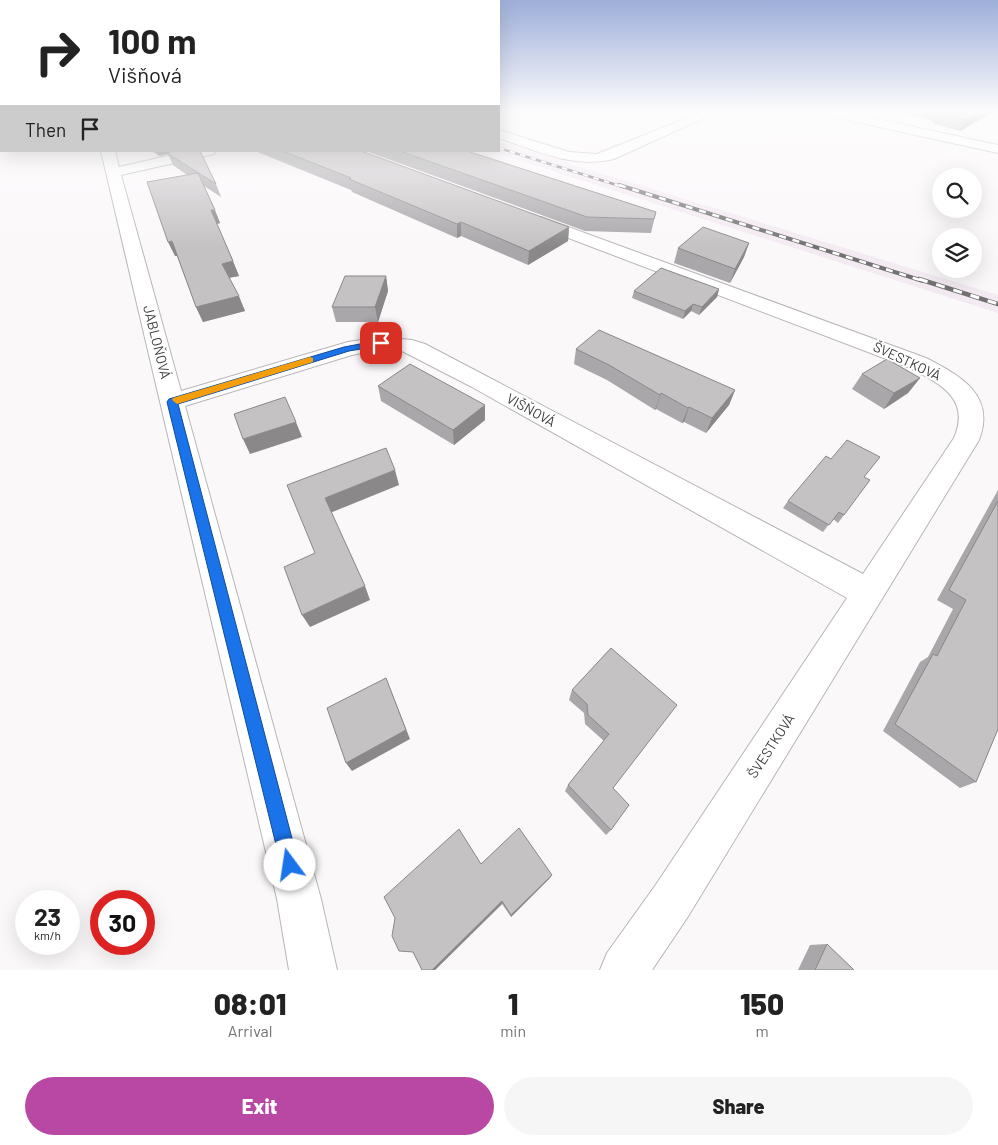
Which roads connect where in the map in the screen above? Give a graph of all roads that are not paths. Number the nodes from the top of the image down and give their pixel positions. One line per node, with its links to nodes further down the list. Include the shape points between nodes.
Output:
1 (148, 157): 4 (street)
2 (578, 157): 3 (street, via 593,160)
3 (605, 157)
4 (111, 161): 6 (street, JABLOŇOVÁ)
5 (515, 213): 7 (street, ŠVESTKOVÁ, via 898,354 936,373 959,390 971,406 975,420 973,429)
6 (172, 402): 7 (street, VIŠŇOVÁ, via 348,349 381,343 404,345 428,354); 8 (street, JABLOŇOVÁ, via 298,899)
7 (868, 593): 9 (street, ŠVESTKOVÁ, via 671,902)
8 (313, 970)
9 (624, 970)

